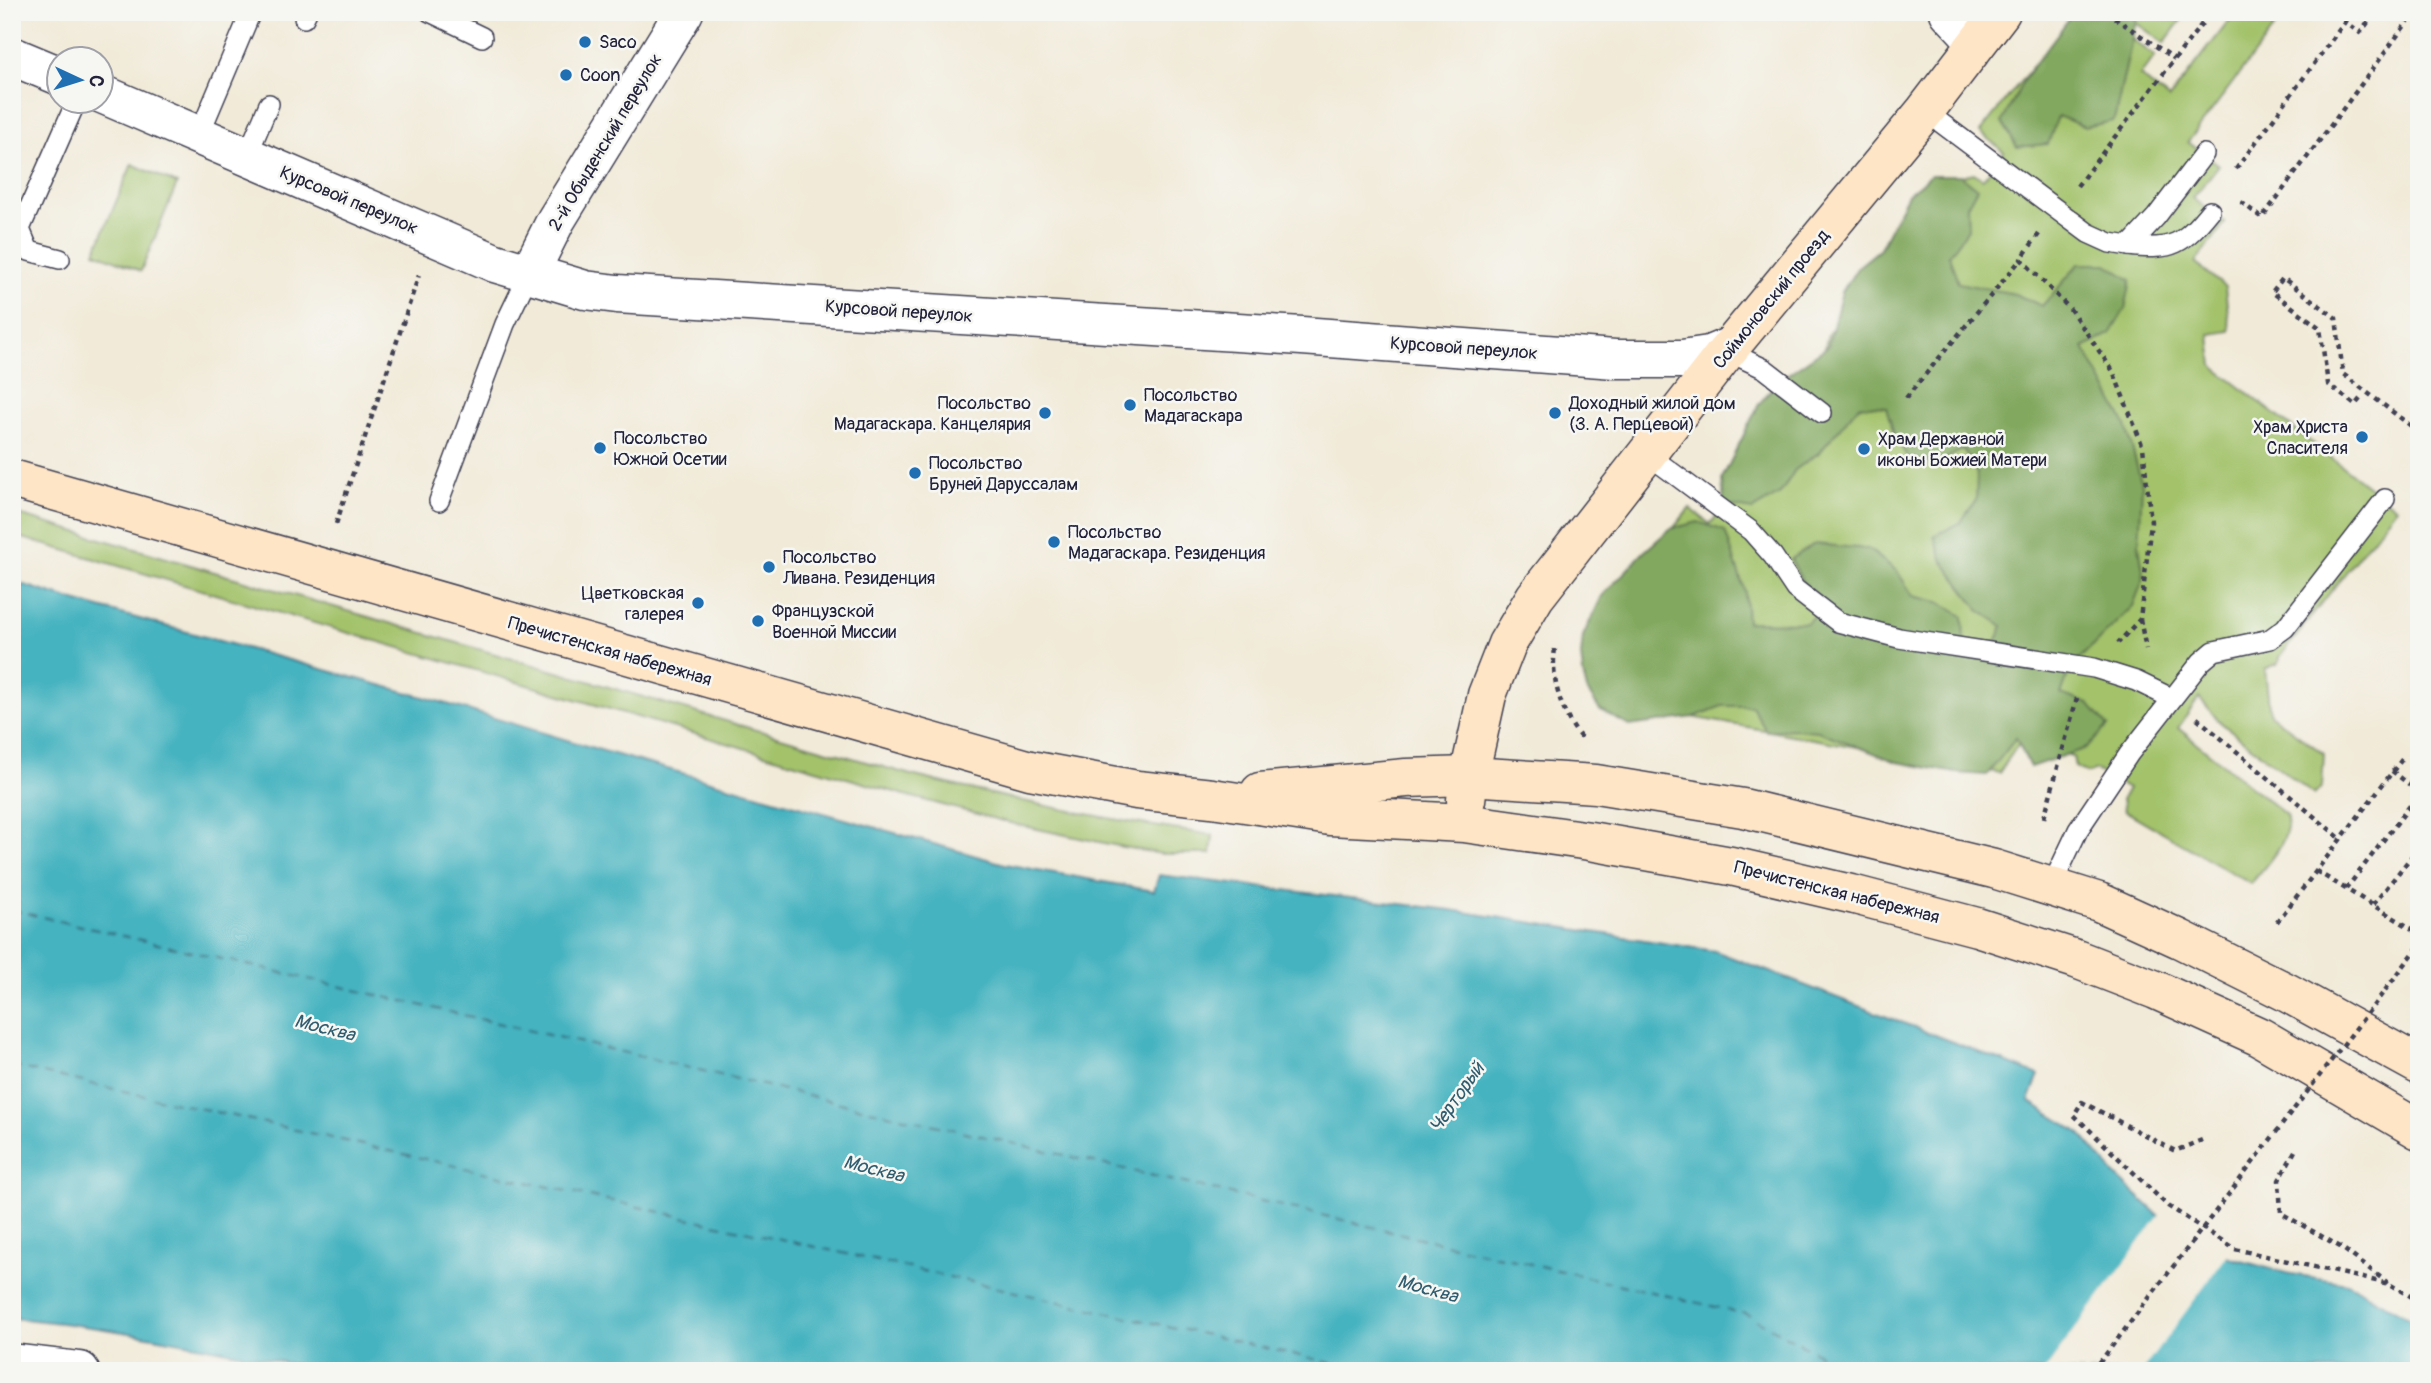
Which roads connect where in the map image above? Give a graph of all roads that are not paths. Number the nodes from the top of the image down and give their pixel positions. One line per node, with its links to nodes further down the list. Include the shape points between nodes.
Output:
1 (251, 12): 14 (lane)
2 (430, 12): 6 (lane)
3 (684, 12): 20 (street, 2-й Обыденский переулок, via 556,220)
4 (1949, 12): 7 (street)
5 (2001, 12): 7 (main road, Соймоновский проезд)
6 (482, 37)
7 (1976, 42): 12 (main road, Соймоновский проезд)
8 (12, 56): 9 (street)
9 (46, 70)
10 (116, 100): 14 (street, Курсовой переулок)
11 (269, 104): 16 (lane)
12 (1925, 111): 18 (lane, via 2088,233); 21 (main road, Соймоновский проезд)
13 (70, 116): 19 (lane, via 20,229 29,251)
14 (199, 135): 16 (street, Курсовой переулок)
15 (2204, 154): 18 (lane)
16 (247, 156): 20 (street, Курсовой переулок)
17 (2210, 211): 18 (lane, via 2190,236 2172,246)
18 (2129, 246)
19 (60, 259)
20 (530, 274): 21 (street, Курсовой переулок, via 617,294 1615,359 1682,359); 26 (lane, via 505,324)
21 (1729, 348): 22 (lane); 23 (main road, Соймоновский проезд)
22 (1822, 413)
23 (1647, 454): 27 (lane, via 1751,531 1795,589 1838,622 1899,638 2094,668); 28 (main road, Соймоновский проезд, via 1535,597 1507,644 1487,695)
24 (12, 480): 29 (main road, Пречистенская набережная, via 1030,770)
25 (2385, 499): 27 (lane, via 2285,628 2270,639 2214,651)
26 (439, 501)
27 (2171, 698): 31 (lane, via 2078,830)
28 (1469, 776): 29 (main road, Пречистенская набережная, via 1357,782); 30 (main road, Соймоновский проезд); 31 (main road, Пречистенская набережная, via 1596,784 1743,808)
29 (1212, 798): 30 (main road, Пречистенская набережная, via 1330,816)
30 (1464, 823): 33 (main road, Пречистенская набережная, via 1731,866 1977,927 2076,959 2248,1031)
31 (2051, 887): 32 (main road, Пречистенская набережная, via 2099,902 2180,939)
32 (2419, 1065)
33 (2419, 1130)
34 (12, 1363): 35 (street)
35 (80, 1371)

